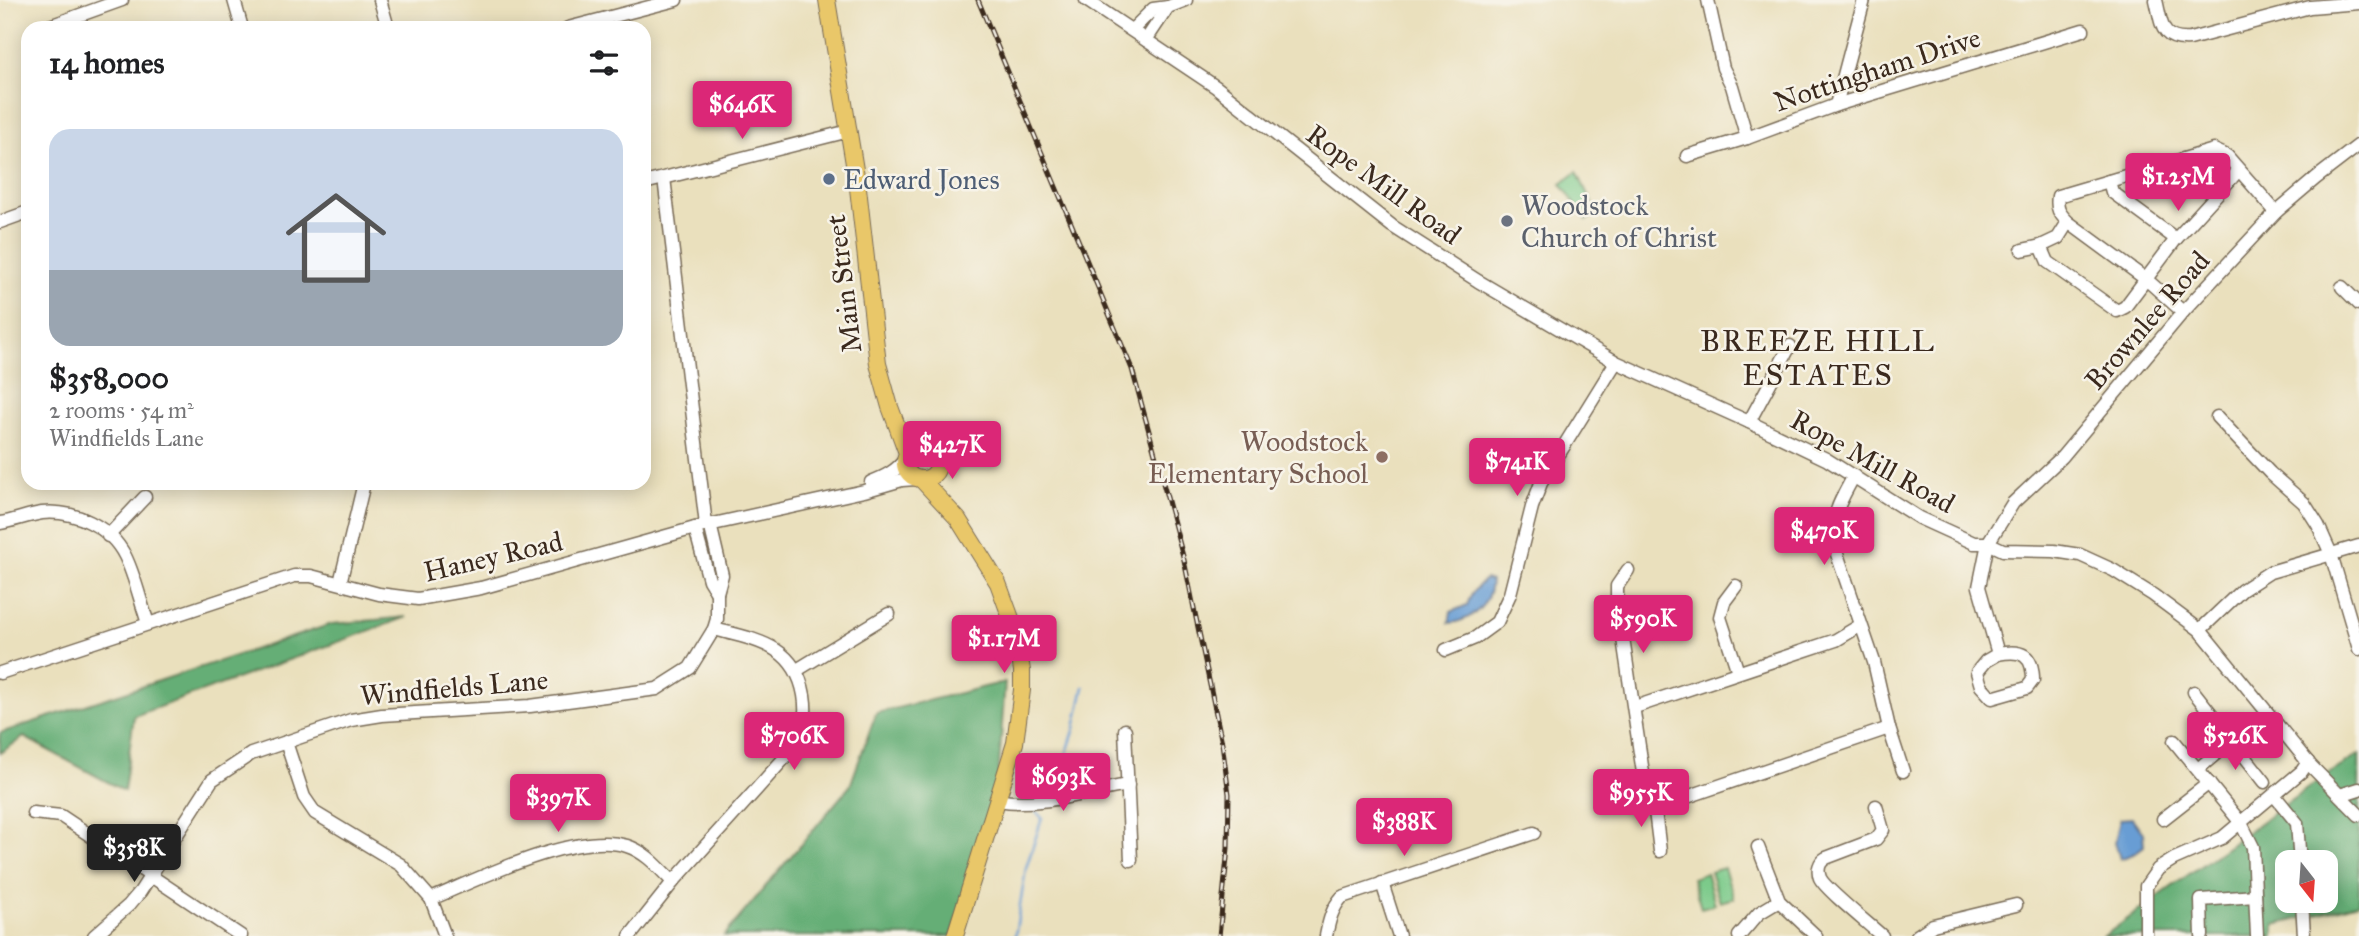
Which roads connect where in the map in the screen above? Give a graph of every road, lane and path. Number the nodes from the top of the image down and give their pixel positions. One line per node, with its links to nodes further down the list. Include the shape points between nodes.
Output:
1 (122, 0): 13 (street)
2 (234, 0): 14 (street)
3 (380, 0): 15 (street)
4 (676, 0): 16 (street)
5 (827, 0): 21 (main road, Main Street)
6 (1186, 0): 12 (street)
7 (1708, 0): 22 (street, via 1723,68)
8 (1864, 0): 20 (street)
9 (2156, 0): 11 (street, via 2164,30 2179,40 2310,7)
10 (1090, 1): 17 (street, Rope Mill Road)
11 (2359, 2)
12 (1168, 6): 17 (street, via 1153,9); 19 (street)
13 (64, 21)
14 (240, 21)
15 (386, 21)
16 (595, 21)
17 (1132, 30): 19 (street, Rope Mill Road)
18 (2083, 30): 20 (street, Nottingham Drive)
19 (1146, 40): 41 (street, Rope Mill Road, via 1216,87 1392,226)
20 (1836, 105): 22 (street, Nottingham Drive)
21 (849, 131): 26 (street); 42 (main road, Main Street, via 878,363)
22 (1747, 138): 24 (street, Nottingham Drive)
23 (2359, 145): 29 (street, Brownlee Road)
24 (1687, 156)
25 (2239, 170): 28 (street, via 2221,151 2214,150); 29 (street); 33 (street)
26 (664, 178): 27 (street); 55 (street)
27 (651, 181)
28 (2109, 181): 32 (street, via 2058,196 2059,213); 33 (street, via 2112,192)
29 (2276, 212): 39 (street, Brownlee Road)
30 (21, 214): 31 (street)
31 (0, 222)
32 (2068, 222): 34 (street, via 2058,238); 36 (street)
33 (2176, 239): 36 (street)
34 (2040, 246): 35 (street); 36 (street, via 2048,262 2117,311)
35 (2022, 250)
36 (2147, 280): 39 (street)
37 (2342, 287): 38 (street)
38 (2359, 304)
39 (2183, 312): 57 (street, Brownlee Road, via 2062,457 2012,503)
40 (1790, 346): 44 (street)
41 (1616, 362): 44 (street, Rope Mill Road); 69 (street, via 1541,483 1510,594 1497,622)
42 (889, 398): 45 (main road, Main Street, via 913,438); 46 (main road, Main Street)
43 (2217, 417): 59 (street, via 2304,503)
44 (1749, 422): 48 (street, Rope Mill Road)
45 (928, 446): 46 (main road, via 916,445); 47 (main road, Main Street, via 938,454)
46 (906, 456): 49 (main road, Main Street, via 906,469); 51 (street, Haney Road, via 890,473)
47 (939, 468): 49 (main road, via 932,476); 53 (main road, Main Street)
48 (1854, 476): 57 (street, Rope Mill Road, via 1919,518 1973,543); 65 (street, via 1839,502 1832,528)
49 (919, 479): 51 (street, Haney Road); 53 (main road, Main Street)
50 (362, 490): 61 (street)
51 (838, 495): 55 (street, Haney Road)
52 (145, 497): 56 (street)
53 (958, 519): 90 (main road, Main Street, via 998,583 1020,652 1019,723)
54 (0, 523): 56 (street, via 62,512 81,517)
55 (704, 526): 61 (street, Haney Road, via 492,585 418,599); 66 (street, via 709,580 717,593)
56 (108, 536): 64 (street, via 124,555)
57 (1989, 543): 67 (street, Rope Mill Road, via 2003,550 2080,555 2154,595); 70 (street, Brownlee Road, via 1979,587)
58 (2359, 546): 59 (street)
59 (2331, 554): 67 (street, via 2270,572 2242,590); 68 (street)
60 (1628, 570): 75 (street, via 1617,598)
61 (340, 583): 64 (street, Haney Road, via 294,576)
62 (1736, 586): 72 (street, via 1720,617)
63 (890, 614): 71 (street)
64 (148, 623): 73 (street, Haney Road)
65 (1861, 625): 72 (street, via 1836,640); 76 (street)
66 (714, 629): 71 (street, via 761,641); 80 (street, Windfields Lane, via 690,668 657,689 530,706 382,715 351,720)
67 (2200, 629): 81 (street, Rope Mill Road)
68 (2359, 649)
69 (1446, 650)
70 (1998, 654): 70 (street, via 1977,672 1981,686 1992,698 2027,688 2033,681 2033,666 2026,656 2013,651)
71 (797, 670): 103 (street, via 806,712 797,743)
72 (1738, 672): 75 (street)
73 (0, 673)
74 (2194, 692): 79 (street)
75 (1635, 707): 91 (street, via 1646,793)
76 (1889, 728): 83 (street); 91 (street, via 1675,801)
77 (1125, 730): 86 (street)
78 (2174, 741): 82 (street)
79 (2231, 741): 82 (street); 84 (street)
80 (286, 742): 102 (street, Windfields Lane, via 251,754 212,780); 106 (street, via 304,797 315,813 401,865)
81 (2308, 762): 88 (street); 89 (street, Rope Mill Road)
82 (2198, 769): 85 (street)
83 (1903, 771)
84 (2265, 782)
85 (2208, 783): 95 (street); 96 (street)
86 (1128, 785): 90 (street, via 1033,801); 101 (street)
87 (2359, 789): 89 (street)
88 (2274, 795): 96 (street); 99 (street, via 2297,823)
89 (2340, 795): 94 (street, Rope Mill Road)
90 (999, 800): 114 (main road, Main Street)
91 (1654, 803): 100 (street)
92 (1876, 806): 119 (street, via 1883,826 1877,839 1826,858 1819,871 1824,883)
93 (33, 813): 102 (street, via 61,816)
94 (2359, 815)
95 (2164, 819)
96 (2241, 822): 105 (street, via 2253,847); 121 (street, via 2222,838 2158,869 2146,886)
97 (1534, 834): 104 (street)
98 (1758, 847): 107 (street)
99 (2299, 850)
100 (1660, 851)
101 (1131, 860)
102 (152, 876): 110 (street, Windfields Lane, via 129,905); 111 (street)
103 (673, 882): 106 (street, via 650,858 627,846 602,843 513,864); 113 (street)
104 (1382, 883): 115 (street, via 1342,897); 116 (street)
105 (2255, 896): 122 (street, via 2201,900); 123 (street)
106 (431, 899): 112 (street)
107 (1779, 901): 117 (street); 118 (street)
108 (2016, 905): 120 (street, via 1939,923)
109 (2303, 914): 124 (street)
110 (94, 936)
111 (242, 936)
112 (445, 936)
113 (631, 936)
114 (955, 936)
115 (1326, 936)
116 (1399, 936)
117 (1739, 936)
118 (1816, 936)
119 (1882, 936)
120 (1917, 936)
121 (2146, 936)
122 (2202, 936)
123 (2257, 936)
124 (2304, 936)

